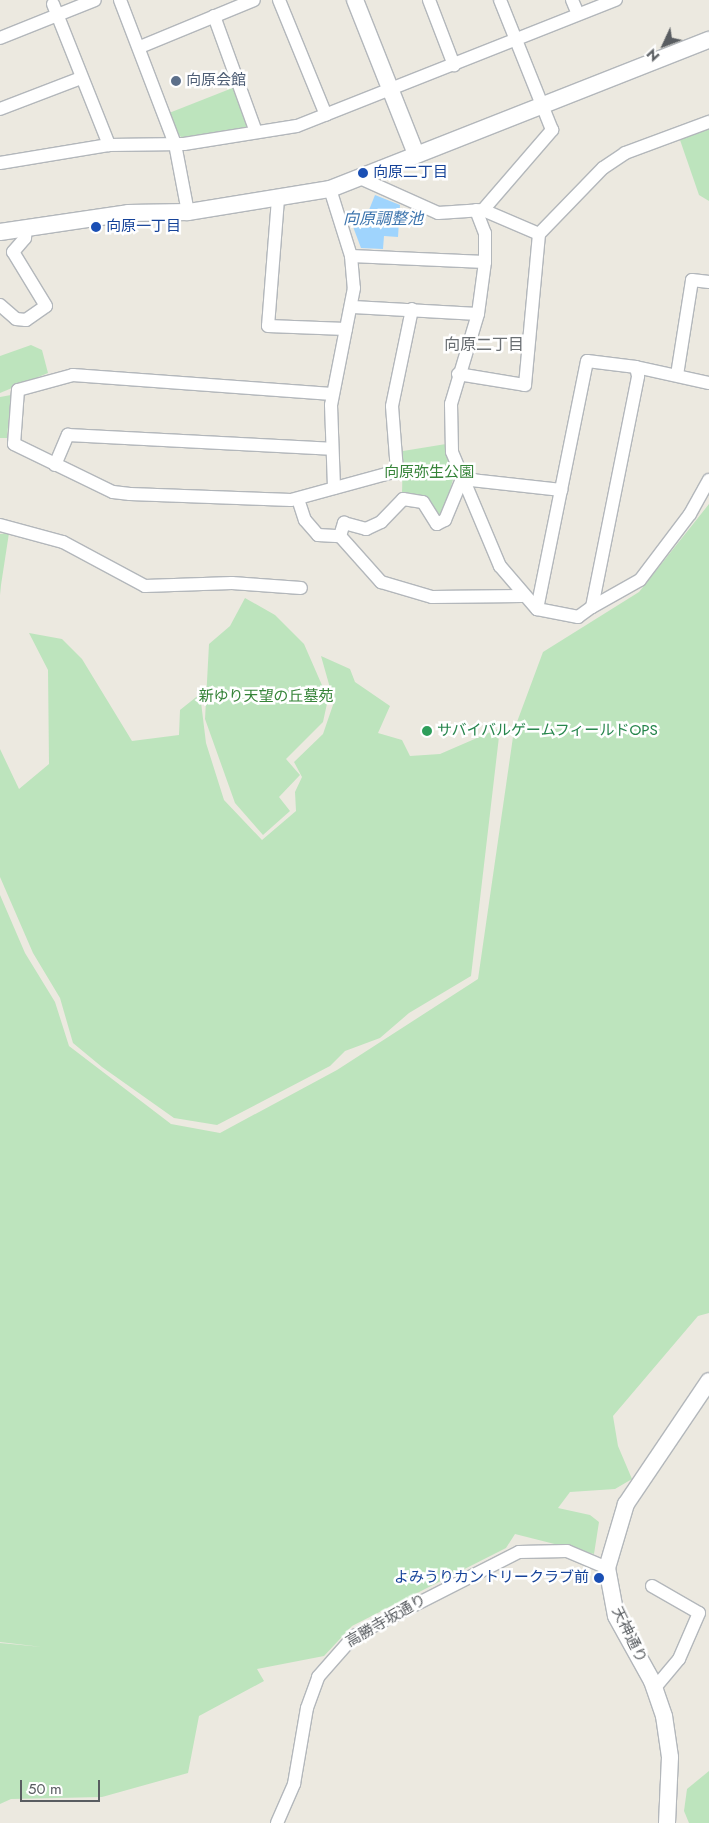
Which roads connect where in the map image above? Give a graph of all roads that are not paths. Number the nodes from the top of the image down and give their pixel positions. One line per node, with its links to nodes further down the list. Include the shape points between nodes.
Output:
1 (95, 0): 10 (street)
2 (120, 0): 16 (street)
3 (254, 0): 12 (street)
4 (279, 0): 22 (street)
5 (355, 0): 19 (street)
6 (429, 0): 17 (street)
7 (500, 0): 14 (street)
8 (572, 0): 11 (street)
9 (616, 0): 11 (street)
10 (56, 10): 13 (street); 18 (street)
11 (578, 14): 14 (street)
12 (214, 16): 16 (street); 24 (street)
13 (0, 38)
14 (516, 40): 17 (street); 20 (street)
15 (709, 40): 20 (street)
16 (140, 47): 25 (street)
17 (454, 64): 19 (street)
18 (81, 78): 21 (street); 26 (street)
19 (390, 90): 22 (street); 27 (street)
20 (542, 105): 27 (street); 32 (street, via 552,130)
21 (0, 109)
22 (326, 115): 24 (street, via 297,126)
23 (709, 122): 36 (street, via 618,158)
24 (256, 132): 25 (street)
25 (175, 144): 26 (street); 33 (street)
26 (109, 145): 28 (street)
27 (416, 154): 29 (street)
28 (0, 163)
29 (360, 178): 30 (street); 32 (street, via 438,213)
30 (330, 189): 31 (street); 37 (street)
31 (278, 199): 33 (street); 44 (street, via 268,326)
32 (480, 210): 36 (street); 38 (street, via 485,233)
33 (188, 212): 34 (street, via 128,213)
34 (26, 229): 35 (street); 40 (street, via 25,238 13,252 46,306 26,320 16,319)
35 (0, 232)
36 (539, 234): 46 (street, via 526,385)
37 (351, 256): 38 (street); 41 (street)
38 (485, 262): 43 (street)
39 (709, 282): 47 (street, via 692,280)
40 (0, 305)
41 (353, 307): 42 (street); 44 (street)
42 (412, 309): 43 (street); 54 (street, via 392,406 397,471)
43 (478, 314): 46 (street)
44 (346, 330): 49 (street)
45 (636, 366): 47 (street); 55 (street, via 587,361); 61 (street, via 638,376)
46 (458, 374): 52 (street, via 449,428)
47 (677, 375): 48 (street)
48 (709, 383)
49 (332, 394): 50 (street); 51 (street, via 72,375 37,383 18,390 14,444)
50 (331, 449): 51 (street, via 68,435); 54 (street)
51 (55, 465): 56 (street, via 113,492)
52 (462, 478): 55 (street); 58 (street, via 445,520 437,524 423,502 403,499 381,522 366,529 344,523); 60 (street, via 500,566)
53 (709, 480): 61 (street, via 690,514 640,580)
54 (334, 488): 56 (street)
55 (560, 490): 62 (street)
56 (298, 499): 58 (street, via 305,520 318,535)
57 (0, 525): 59 (street, via 63,542 145,586 232,583)
58 (340, 536): 60 (street, via 381,582 416,595)
59 (301, 588)
60 (522, 596): 62 (street)
61 (592, 607): 62 (street, via 578,617)
62 (537, 610)
63 (709, 1381): 64 (street, 天神通り, via 626,1504)
64 (607, 1568): 66 (street, 天神通り, via 616,1616); 67 (street, 高勝寺坂通り, via 567,1550 519,1552 354,1636 318,1677 307,1708 294,1784)
65 (652, 1586): 66 (street, via 699,1613 679,1659)
66 (655, 1688): 68 (street, 天神通り, via 670,1758)
67 (277, 1823)
68 (667, 1823)

